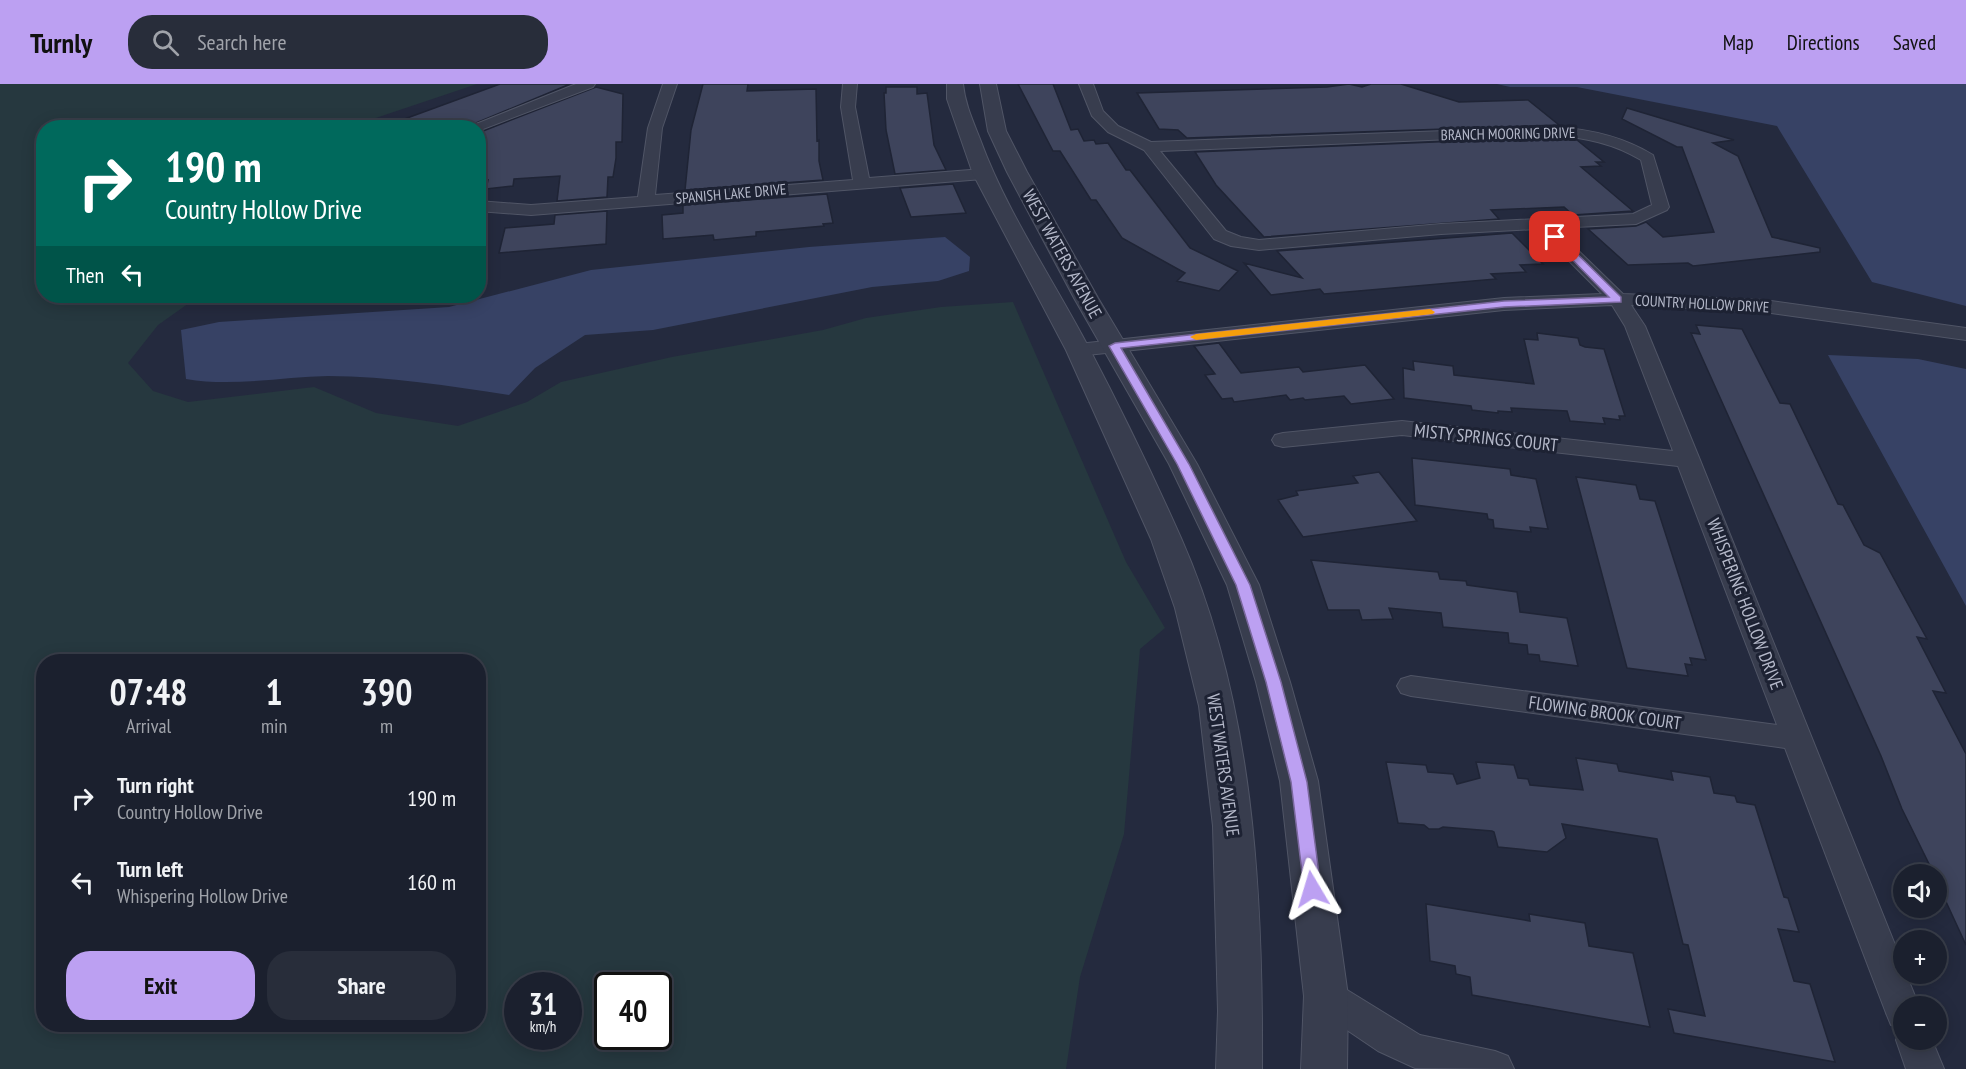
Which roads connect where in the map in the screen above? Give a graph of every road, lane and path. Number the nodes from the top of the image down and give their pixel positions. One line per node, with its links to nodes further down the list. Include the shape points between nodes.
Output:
1 (588, 84): 7 (street)
2 (670, 84): 11 (street, via 655,128)
3 (850, 84): 10 (street, via 848,107)
4 (955, 84): 9 (street, WEST WATERS AVENUE, via 956,99)
5 (988, 84): 16 (street, WEST WATERS AVENUE, via 997,132)
6 (1086, 84): 8 (street, BRANCH MOORING DRIVE, via 1097,113 1113,129)
7 (486, 123)
8 (1149, 147): 13 (street, BRANCH MOORING DRIVE, via 1220,234 1237,242 1259,245); 13 (street, BRANCH MOORING DRIVE, via 1552,131 1604,137 1631,146 1648,158 1661,207 1636,219)
9 (983, 174): 10 (street, SPANISH LAKE DRIVE); 17 (street, WEST WATERS AVENUE)
10 (862, 183): 11 (street, SPANISH LAKE DRIVE)
11 (646, 201): 12 (street, SPANISH LAKE DRIVE, via 531,210)
12 (486, 207)
13 (1541, 224): 14 (street, WHISPERING HOLLOW DRIVE)
14 (1617, 299): 15 (street, COUNTRY HOLLOW DRIVE, via 1764,306); 16 (street, COUNTRY HOLLOW DRIVE, via 1504,304); 19 (street, WHISPERING HOLLOW DRIVE, via 1635,326)
15 (1966, 334)
16 (1115, 346): 17 (street, COUNTRY HOLLOW DRIVE); 22 (street, WEST WATERS AVENUE, via 1183,464 1243,585 1299,782)
17 (1078, 350): 25 (street, WEST WATERS AVENUE, via 1166,539 1191,608 1217,706 1233,826)
18 (1283, 440): 19 (street, MISTY SPRINGS COURT, via 1402,428)
19 (1689, 460): 21 (street, WHISPERING HOLLOW DRIVE)
20 (1412, 686): 21 (street, FLOWING BROOK COURT)
21 (1798, 739): 23 (street, WHISPERING HOLLOW DRIVE)
22 (1326, 996): 26 (street, WEST WATERS AVENUE); 27 (street, via 1391,1039 1432,1056)
23 (1897, 996)
24 (1918, 1050): 28 (street)
25 (1239, 1069)
26 (1324, 1069)
27 (1495, 1069)
28 (1925, 1069)

